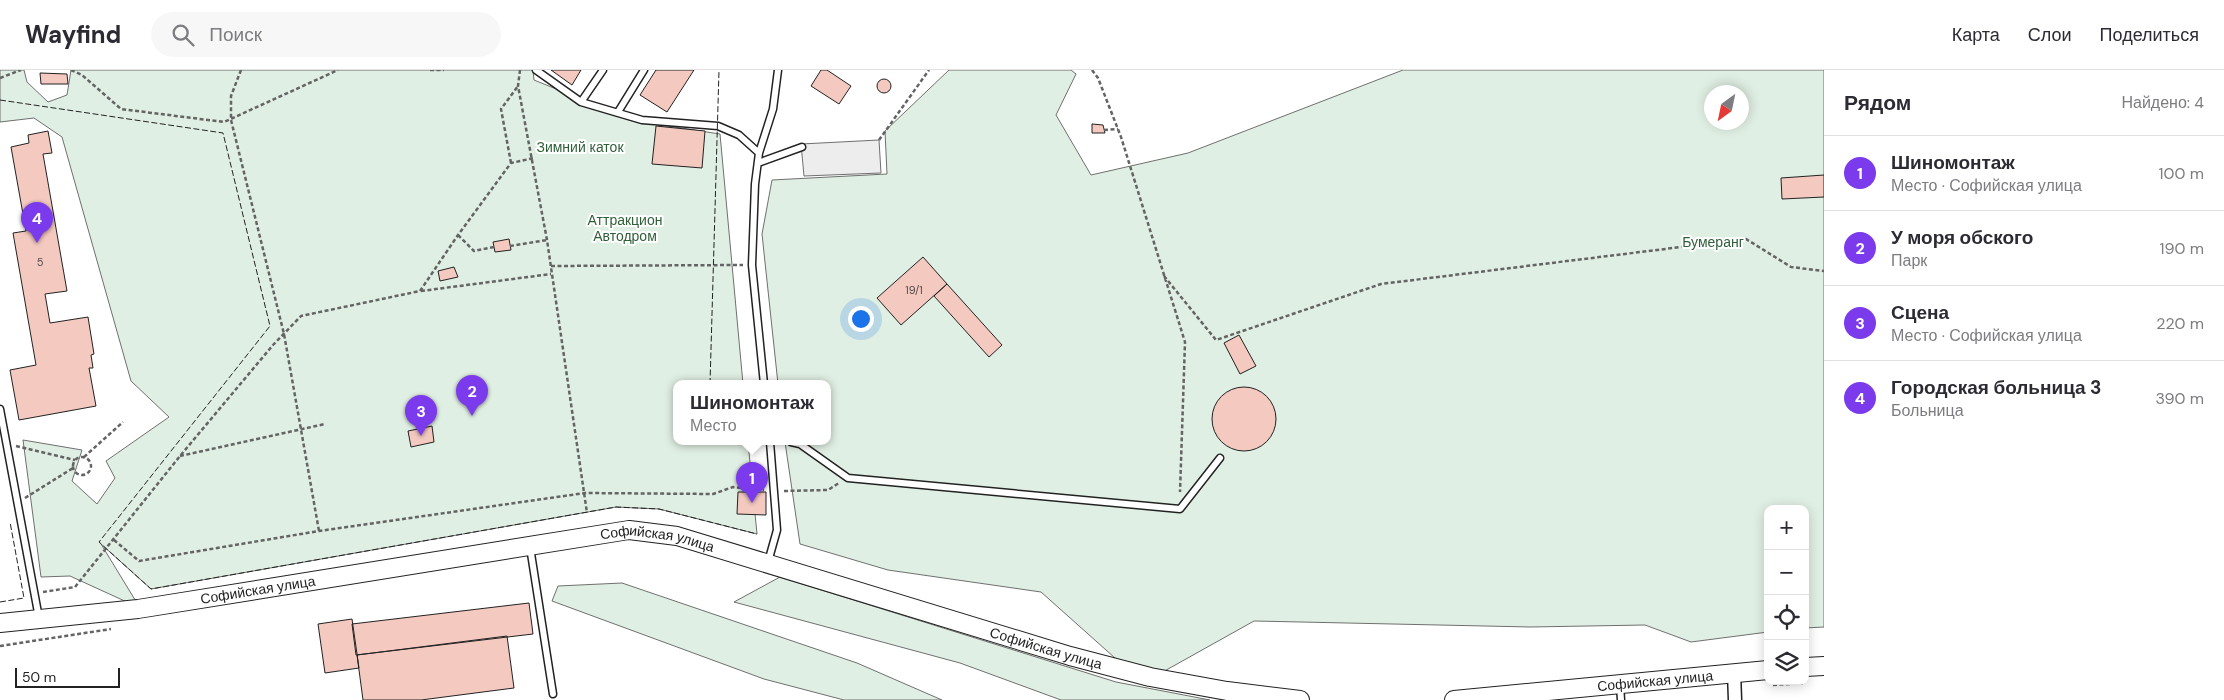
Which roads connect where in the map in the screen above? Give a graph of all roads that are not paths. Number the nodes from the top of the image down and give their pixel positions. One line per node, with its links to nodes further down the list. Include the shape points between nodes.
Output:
1 (536, 70): 5 (lane)
2 (603, 70): 5 (lane)
3 (644, 70): 6 (lane)
4 (778, 70): 8 (lane, via 772,109)
5 (581, 102): 6 (lane)
6 (618, 112): 8 (lane, via 642,120 718,126 739,136)
7 (802, 148): 9 (lane)
8 (759, 153): 9 (lane)
9 (758, 163): 10 (lane, via 752,265)
10 (764, 380)
11 (0, 409): 17 (lane)
12 (770, 445): 16 (lane, via 777,530)
13 (801, 445): 14 (lane, via 848,478 1180,509)
14 (1220, 458)
15 (530, 545): 16 (main road, Софийская улица, via 629,530 677,536); 17 (main road, Софийская улица, via 138,609); 24 (lane)
16 (768, 562): 25 (main road, Софийская улица, via 1070,656 1169,681 1227,692)
17 (39, 619): 18 (main road, Софийская улица)
18 (0, 624)
19 (1824, 666): 20 (main road)
20 (1809, 667)
21 (1764, 670): 22 (main road, Софийская улица)
22 (1734, 672): 23 (main road, Софийская улица); 27 (street)
23 (1621, 692): 26 (main road, Софийская улица)
24 (553, 694)
25 (1300, 700)
26 (1454, 700)
27 (1735, 700)

